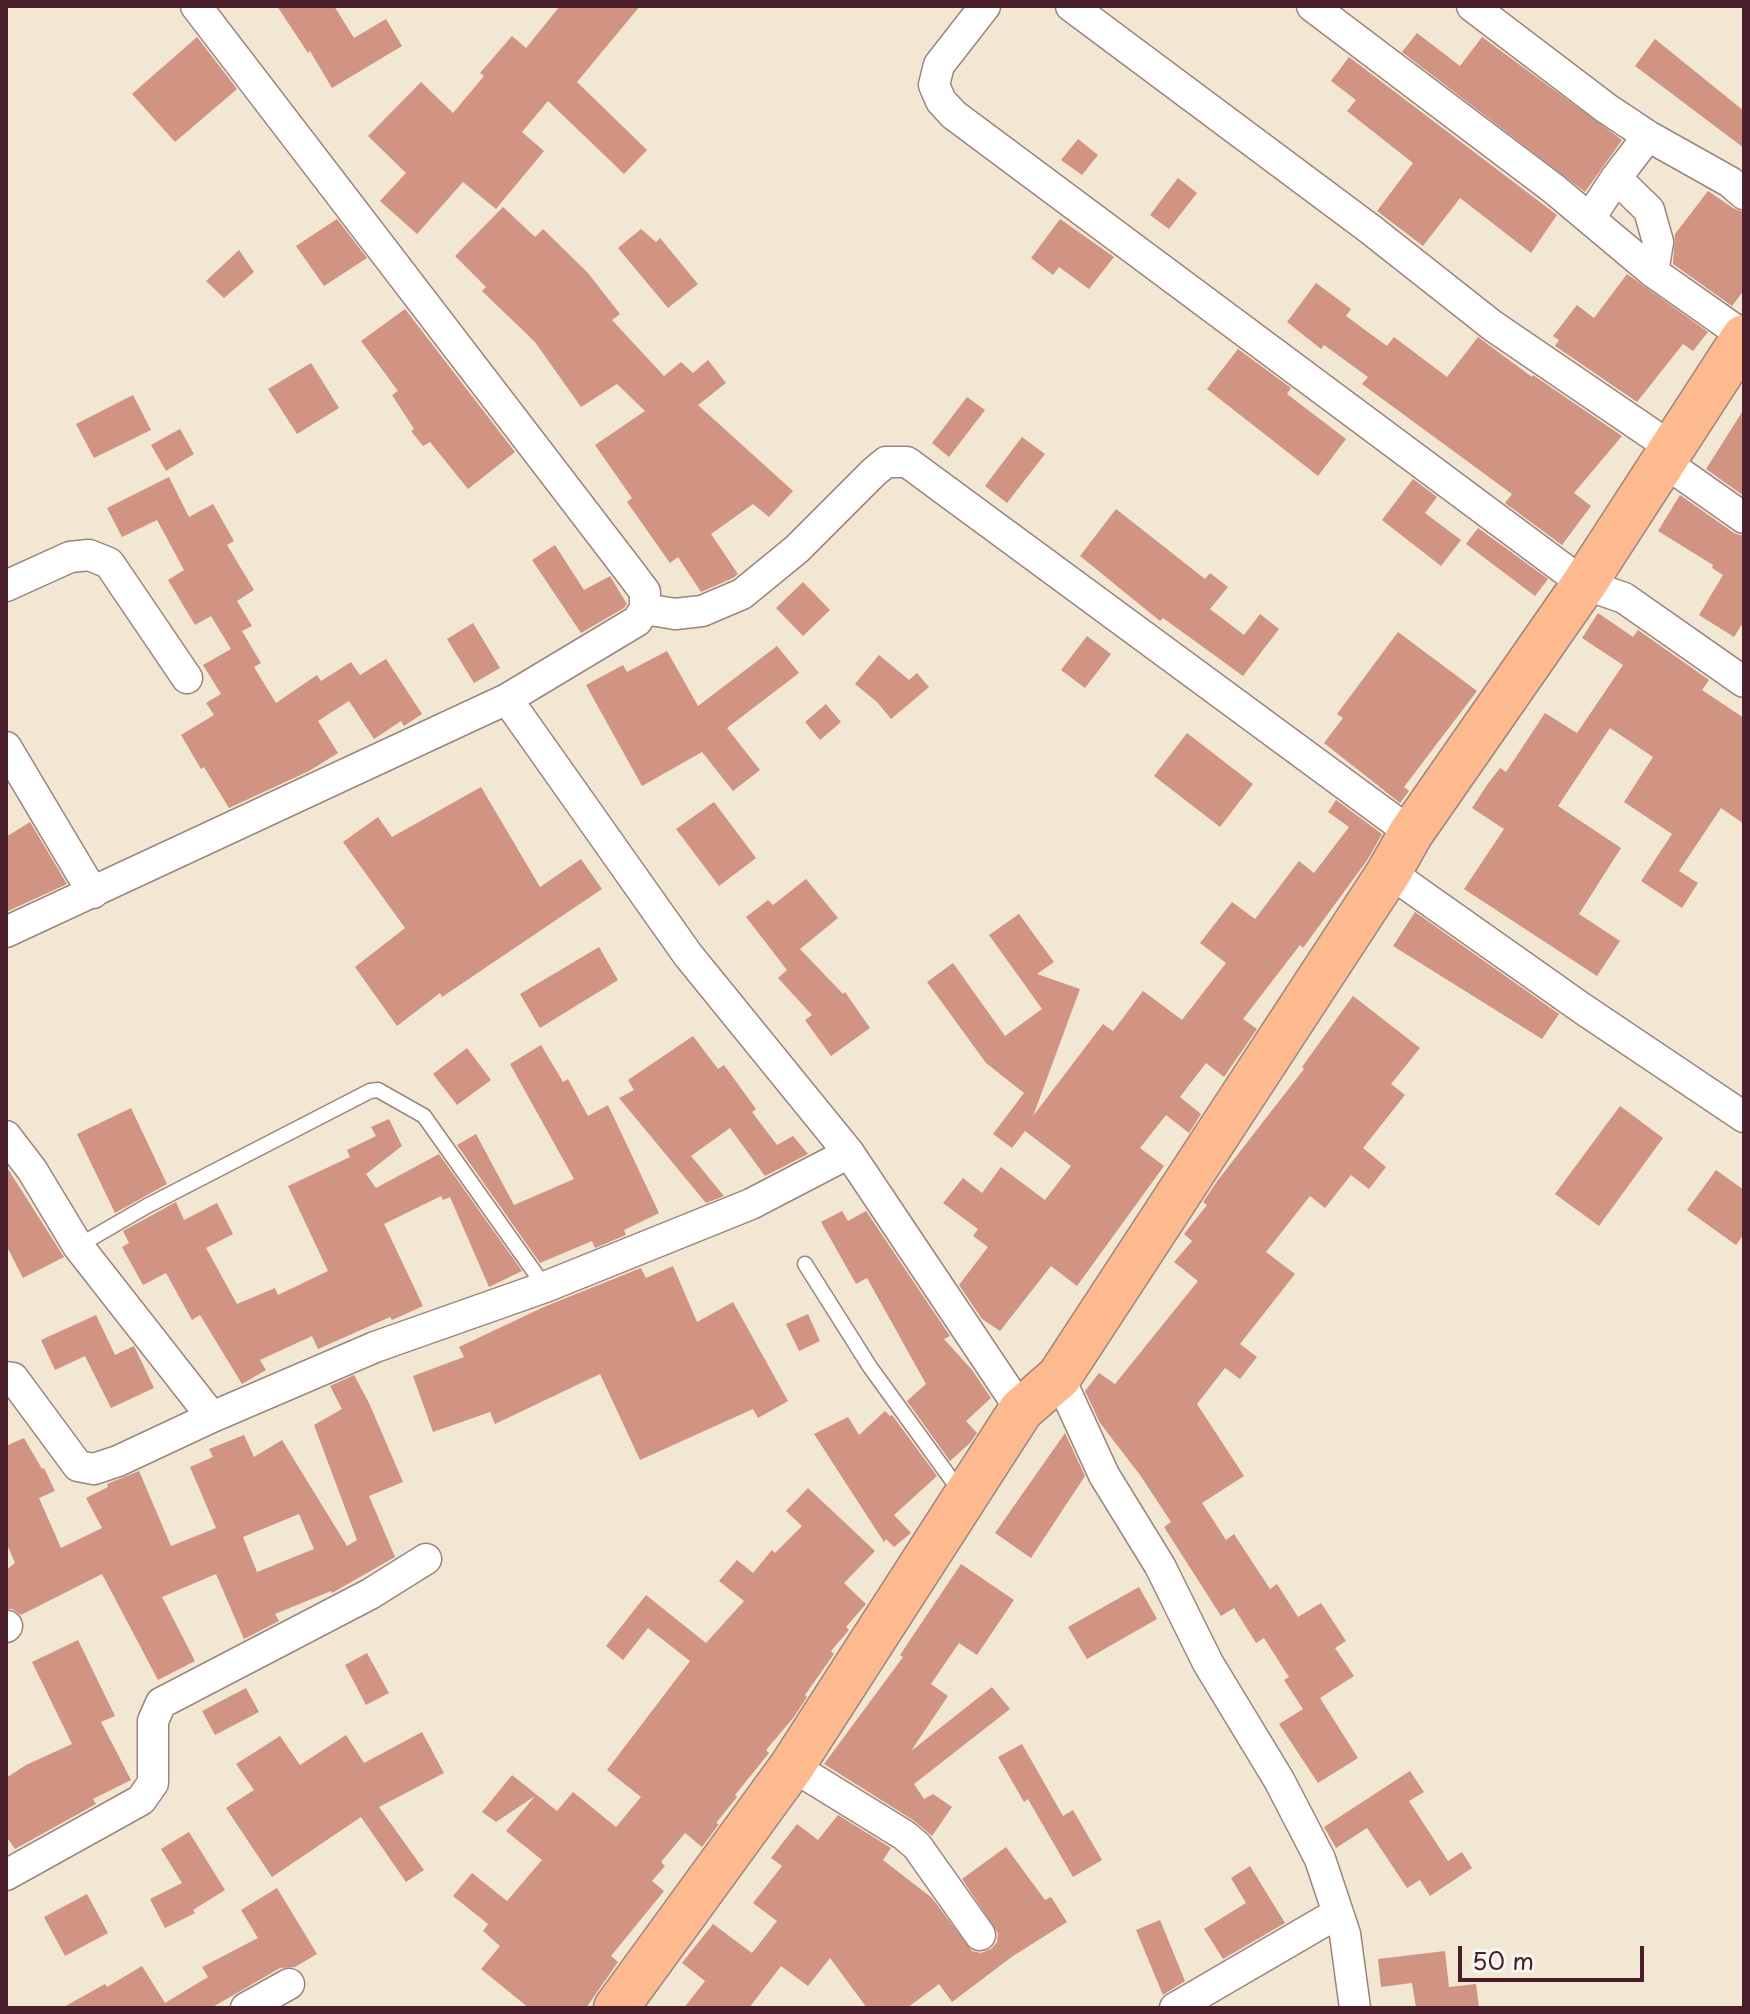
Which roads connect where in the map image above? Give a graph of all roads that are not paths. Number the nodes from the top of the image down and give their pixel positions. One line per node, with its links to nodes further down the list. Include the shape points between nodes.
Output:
1 (196, 6): 16 (street, via 645,592)
2 (985, 6): 14 (street, via 939,65 934,85 954,115)
3 (1071, 6): 12 (street)
4 (1312, 6): 9 (street)
5 (1472, 6): 6 (street)
6 (1648, 136): 7 (street); 8 (street)
7 (1616, 178): 9 (street); 10 (street, via 1649,210 1658,242)
8 (1744, 194)
9 (1590, 218): 10 (street)
10 (1653, 272): 11 (street)
11 (1744, 337): 12 (main road)
12 (1667, 455): 13 (street); 14 (main road)
13 (1744, 518)
14 (1584, 584): 18 (street, via 1624,598); 21 (main road)
15 (6, 586): 17 (street, via 70,557 89,555 109,563)
16 (645, 609): 19 (street, via 637,621); 21 (street, via 702,611 742,594 886,462 907,462)
17 (187, 678)
18 (1744, 682)
19 (507, 699): 23 (street); 27 (street, via 688,955)
20 (6, 747): 23 (street)
21 (1411, 833): 22 (main road)
22 (1389, 872): 25 (street); 32 (main road)
23 (93, 893): 24 (street)
24 (6, 932)
25 (1744, 1117)
26 (6, 1136): 28 (street)
27 (849, 1153): 30 (street, via 751,1204); 33 (street)
28 (78, 1246): 30 (lane, via 378,1090 424,1116); 34 (street)
29 (805, 1264): 35 (lane, via 870,1367)
30 (545, 1287): 34 (street, via 375,1347)
31 (6, 1377): 34 (street, via 13,1378 78,1466 94,1469 118,1461)
32 (1059, 1377): 33 (main road); 39 (street, via 1104,1475 1279,1780 1320,1859)
33 (1021, 1410): 35 (main road)
34 (212, 1417)
35 (965, 1498): 37 (main road)
36 (426, 1559): 38 (street, via 370,1594 161,1703 153,1721 153,1783 141,1800)
37 (792, 1766): 40 (street, via 917,1846); 43 (main road)
38 (6, 1875)
39 (1338, 1913): 44 (street); 45 (street)
40 (980, 1935)
41 (289, 1984): 42 (street)
42 (246, 2008)
43 (616, 2008)
44 (1175, 2008)
45 (1355, 2008)

